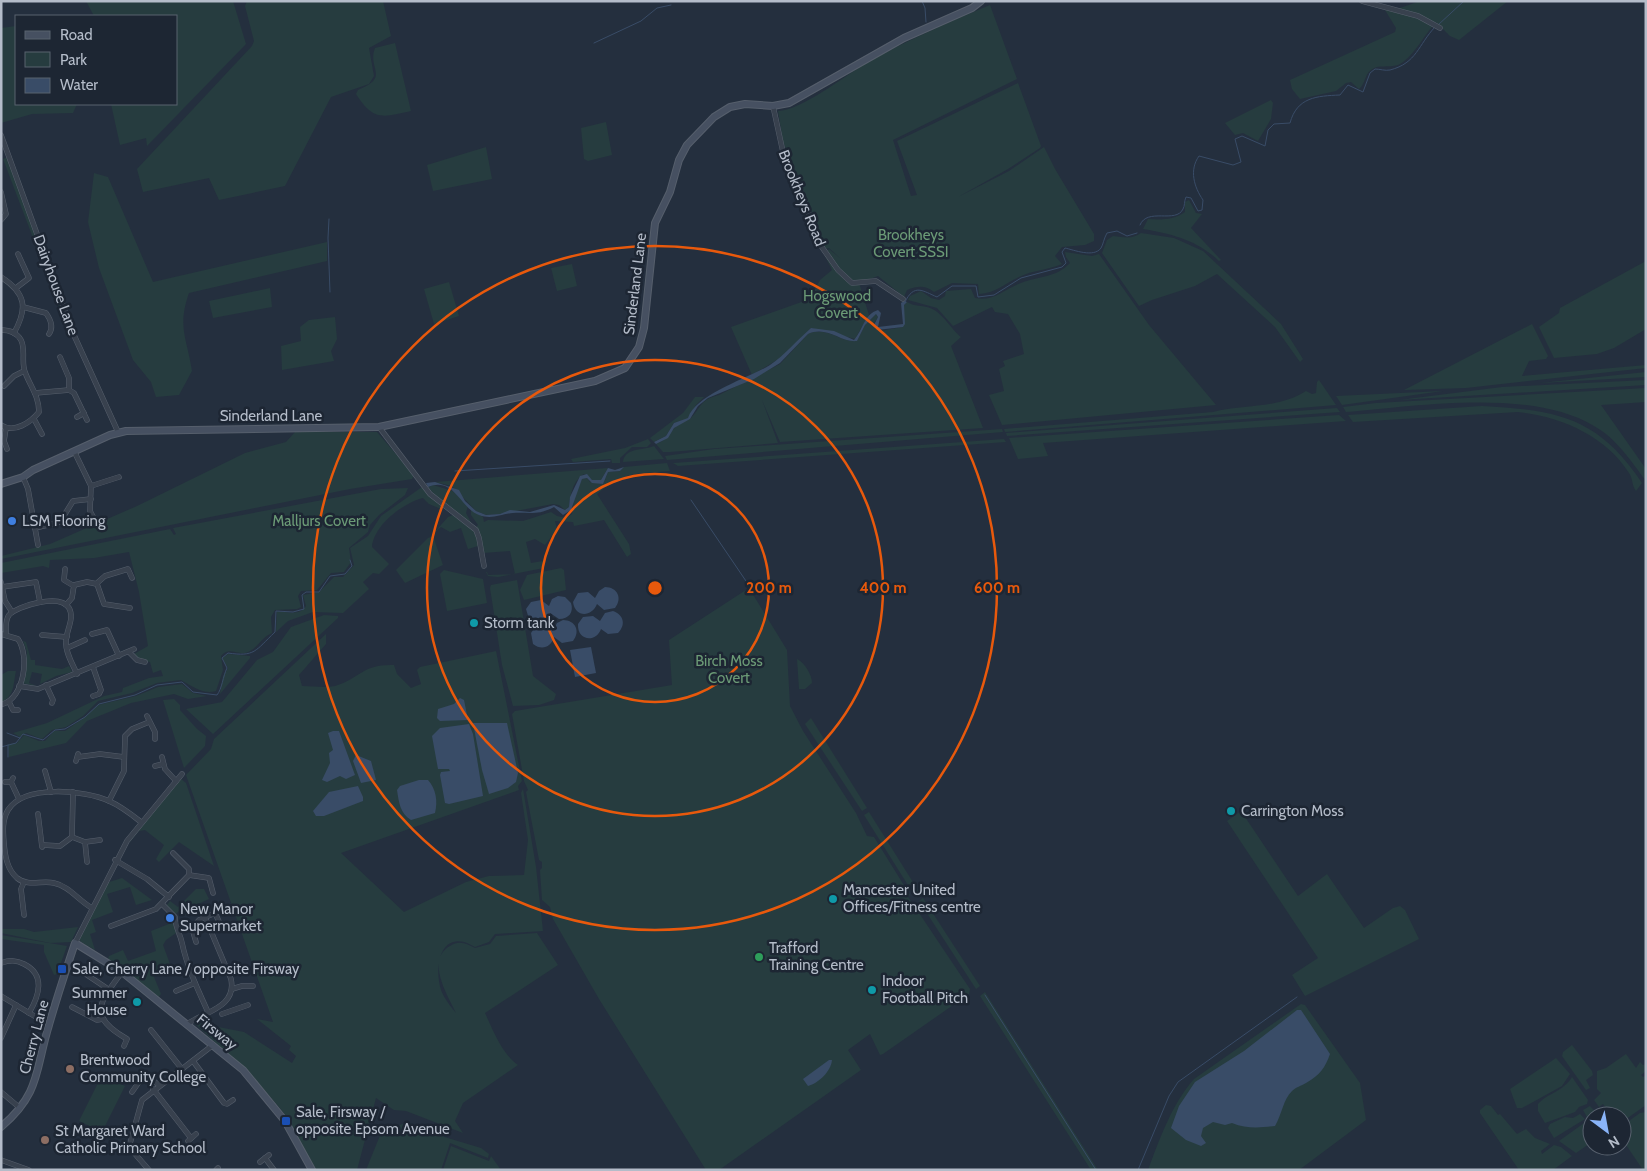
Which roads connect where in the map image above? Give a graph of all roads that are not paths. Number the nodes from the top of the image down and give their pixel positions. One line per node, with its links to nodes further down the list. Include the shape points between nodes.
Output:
1 (981, 1): 4 (street, Sinderland Lane, via 858,62 799,98)
2 (1362, 1): 3 (street, via 1418,16)
3 (1440, 28)
4 (773, 106): 13 (street, Brookheys Road, via 783,152 826,256 852,283 876,281); 28 (street, Sinderland Lane, via 745,104 725,109 698,132 681,156 670,192 655,223 642,338 636,354 625,368 595,381)
5 (1, 135): 29 (street, Dairyhouse Lane, via 74,335)
6 (1, 192): 7 (street)
7 (6, 214): 8 (street); 9 (street)
8 (11, 219)
9 (1, 220)
10 (18, 254): 12 (street, via 31,279)
11 (1, 278): 12 (street)
12 (16, 288): 14 (street)
13 (903, 299)
14 (23, 307): 16 (street, via 23,315); 17 (street, via 46,313 52,324)
15 (1, 330): 16 (street)
16 (14, 333): 19 (street, via 23,345)
17 (49, 334)
18 (60, 357): 21 (street, via 69,378)
19 (24, 371): 20 (street); 22 (street)
20 (4, 386)
21 (69, 390): 22 (street); 23 (street, via 74,393)
22 (35, 393): 25 (street, via 39,412)
23 (84, 413): 24 (street); 26 (street)
24 (77, 417)
25 (34, 418): 27 (street, via 18,427); 30 (street)
26 (87, 420)
27 (3, 427): 31 (street)
28 (379, 427): 29 (street, Sinderland Lane); 41 (street, via 428,491 476,530)
29 (118, 432): 32 (street, Sinderland Lane)
30 (42, 434)
31 (7, 449)
32 (74, 451): 33 (street, Sinderland Lane); 36 (street)
33 (23, 477): 35 (street, Sinderland Lane); 39 (street)
34 (119, 477): 36 (street)
35 (1, 484)
36 (92, 486): 37 (street)
37 (91, 499): 38 (street); 39 (street, via 74,500 58,524)
38 (98, 526)
39 (35, 528): 40 (street)
40 (38, 545)
41 (484, 566)
42 (65, 569): 46 (street, via 64,580)
43 (132, 578): 44 (street, via 128,569 105,576)
44 (96, 584): 46 (street, via 77,583); 49 (street, via 104,604)
45 (2, 585): 47 (street, via 36,582); 50 (street, via 5,603)
46 (74, 586): 48 (street, via 72,598)
47 (40, 602): 48 (street, via 56,600); 50 (street)
48 (66, 605): 54 (street, via 70,616)
49 (130, 608)
50 (12, 612): 51 (street, via 7,618)
51 (4, 634): 66 (street, via 18,639 24,652)
52 (92, 634): 59 (street, via 107,630)
53 (42, 635): 54 (street)
54 (66, 637): 56 (street)
55 (85, 640): 56 (street)
56 (67, 648): 64 (street)
57 (134, 649): 58 (street)
58 (129, 652): 59 (street); 60 (street)
59 (119, 656): 63 (street)
60 (139, 661): 61 (street); 62 (street)
61 (145, 662)
62 (137, 667)
63 (93, 668): 64 (street); 67 (street, via 101,690)
64 (77, 674): 65 (street)
65 (47, 685): 66 (street, via 38,689); 69 (street)
66 (19, 686): 68 (street, via 16,695)
67 (93, 696)
68 (8, 702): 70 (street); 71 (street, via 13,710)
69 (52, 703)
70 (3, 704)
71 (18, 710)
72 (162, 734): 75 (street, via 155,737 148,719 127,733)
73 (162, 757): 76 (street)
74 (77, 758): 75 (street, via 100,754)
75 (124, 758): 85 (street, via 123,774)
76 (163, 764): 77 (street); 80 (street, via 168,775)
77 (155, 766)
78 (45, 770): 82 (street)
79 (182, 774): 80 (street)
80 (176, 781): 87 (street)
81 (5, 782): 84 (street, via 12,780)
82 (51, 792): 83 (street); 84 (street)
83 (73, 792): 85 (street); 88 (street)
84 (19, 799): 91 (street, via 8,809 4,820)
85 (109, 800): 87 (street)
86 (36, 816): 88 (street, via 42,846 60,846)
87 (141, 822): 93 (street)
88 (72, 837): 90 (street)
89 (100, 839): 90 (street)
90 (85, 842): 94 (street)
91 (3, 846): 96 (street, via 9,868)
92 (173, 853): 95 (street, via 189,869)
93 (115, 860): 98 (street); 100 (street)
94 (87, 862)
95 (189, 875): 97 (street, via 211,877); 98 (street)
96 (24, 882): 100 (street, via 61,885); 101 (street, via 21,889)
97 (213, 893)
98 (169, 897): 99 (street)
99 (162, 904): 103 (street, via 148,913); 110 (street, via 176,917 175,925)
100 (92, 908): 106 (street)
101 (24, 915)
102 (205, 917): 104 (street, via 215,913 222,928); 105 (street, via 192,928); 113 (street, via 231,979)
103 (111, 926)
104 (226, 928)
105 (196, 942)
106 (75, 943): 108 (street, Firsway); 136 (street, Cherry Lane, via 49,1025 38,1078)
107 (1, 963): 121 (street, via 9,960 22,963 36,974 38,994)
108 (122, 972): 112 (street); 124 (street, Firsway)
109 (87, 975): 112 (street)
110 (195, 983): 114 (street); 120 (street)
111 (253, 986): 113 (street)
112 (108, 989): 123 (street, via 101,1005)
113 (232, 989): 117 (street)
114 (179, 990)
115 (1, 996): 116 (street)
116 (16, 1005): 121 (street); 126 (street)
117 (223, 1005): 118 (street, via 224,1014); 120 (street)
118 (248, 1005)
119 (72, 1007): 123 (street)
120 (208, 1012): 124 (street)
121 (29, 1013): 122 (street)
122 (41, 1020)
123 (103, 1020): 128 (street, via 110,1029 127,1039)
124 (187, 1024): 127 (street, Firsway)
125 (151, 1030): 130 (street)
126 (1, 1038)
127 (212, 1045): 129 (street); 144 (street, Firsway, via 243,1070 267,1096)
128 (124, 1046)
129 (193, 1061): 130 (street); 135 (street, via 224,1103)
130 (182, 1069): 131 (street)
131 (158, 1085): 132 (street); 134 (street, via 148,1077 136,1082)
132 (153, 1089): 138 (street, via 189,1140); 142 (street, via 140,1104 129,1144)
133 (1, 1092): 136 (street)
134 (132, 1092)
135 (233, 1100)
136 (20, 1108): 137 (street, Cherry Lane)
137 (1, 1128)
138 (196, 1134)
139 (1, 1160): 141 (street)
140 (260, 1162): 143 (street, via 267,1157)
141 (29, 1170)
142 (149, 1170)
143 (274, 1170)
144 (312, 1170)

